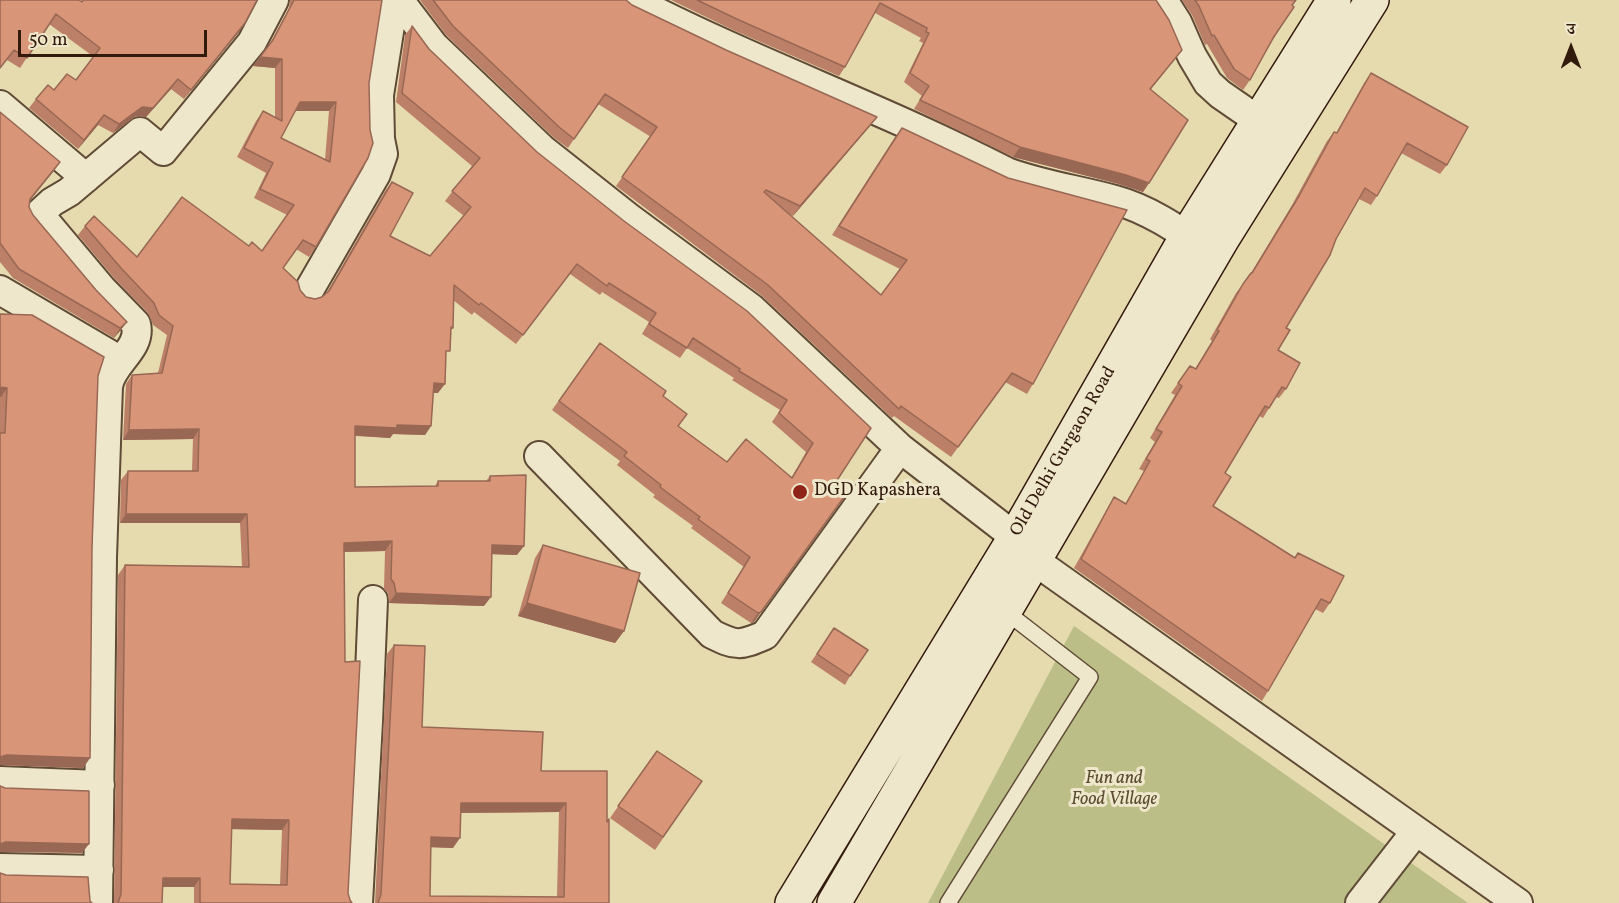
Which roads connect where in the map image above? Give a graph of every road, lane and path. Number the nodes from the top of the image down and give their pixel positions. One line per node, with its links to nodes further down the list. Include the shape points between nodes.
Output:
1 (274, 0): 10 (street, via 252,42 163,151 140,132)
2 (394, 0): 14 (street, via 379,95 383,154 376,174)
3 (399, 0): 16 (street, via 434,46 542,148 628,218 751,308)
4 (633, 0): 11 (street, via 1007,172 1117,200)
5 (1334, 0): 9 (main road, Old Delhi Gurgaon Road)
6 (1372, 0): 12 (main road, Old Delhi Gurgaon Road)
7 (1177, 7): 9 (street, via 1195,63 1208,82)
8 (0, 105): 10 (street)
9 (1258, 121): 11 (main road, Old Delhi Gurgaon Road)
10 (86, 178): 15 (street, via 39,214 136,324 137,338)
11 (1187, 236): 12 (street); 18 (main road, Old Delhi Gurgaon Road)
12 (1214, 255): 18 (main road, Old Delhi Gurgaon Road)
13 (0, 290): 15 (street)
14 (308, 292)
15 (121, 361): 22 (street, via 108,386)
16 (900, 448): 17 (street, via 765,635 746,643 730,643 712,634); 18 (street)
17 (539, 456)
18 (1025, 549): 20 (main road, Old Delhi Gurgaon Road); 23 (street); 28 (main road, Old Delhi Gurgaon Road)
19 (373, 600): 27 (street)
20 (1005, 611): 29 (main road, Old Delhi Gurgaon Road); 30 (lane, via 1090,677)
21 (0, 781): 22 (street)
22 (100, 785): 25 (street)
23 (1416, 831): 31 (street); 32 (street)
24 (0, 868): 25 (street)
25 (99, 870): 26 (street)
26 (98, 903)
27 (358, 903)
28 (792, 903)
29 (834, 903)
30 (948, 903)
31 (1360, 903)
32 (1518, 903)

